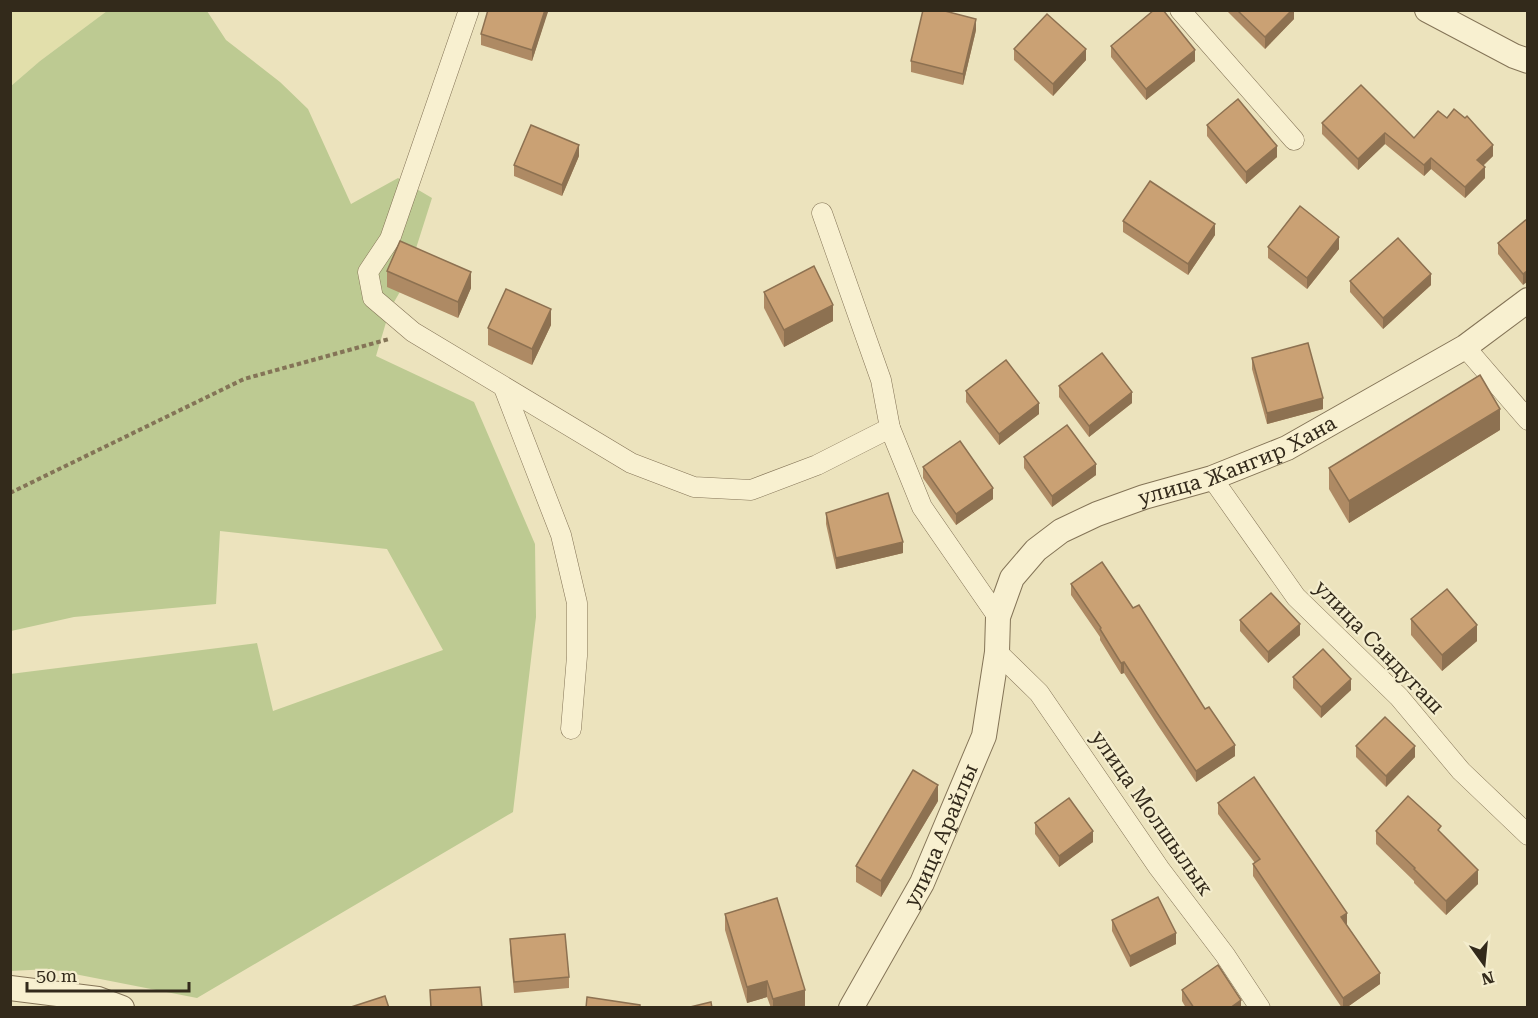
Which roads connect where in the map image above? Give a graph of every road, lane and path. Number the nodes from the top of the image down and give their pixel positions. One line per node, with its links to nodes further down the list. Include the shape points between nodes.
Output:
1 (469, 10): 8 (street, via 390,239 368,272 373,298)
2 (1180, 10): 5 (street)
3 (1427, 10): 4 (street)
4 (1527, 62)
5 (1294, 140)
6 (822, 213): 12 (street, via 881,380)
7 (1527, 300): 9 (street, улица Жангир Хана)
8 (413, 332): 10 (street); 14 (path, via 244,379)
9 (1465, 347): 11 (street); 13 (street, улица Жангир Хана, via 1287,448)
10 (504, 388): 12 (street, via 632,463 694,487 751,490 818,465); 17 (street, via 561,535 577,603)
11 (1527, 420)
12 (890, 428): 15 (street, via 922,507)
13 (1212, 478): 15 (street, улица Жангир Хана, via 1144,497 1061,531 1036,550 1012,578); 18 (street, улица Сандугаш, via 1296,597 1399,697 1461,771)
14 (10, 493)
15 (998, 617): 16 (street, улица Жангир Хана)
16 (997, 651): 21 (street, улица Арайлы, via 984,736 922,883); 22 (street, улица Молшылык, via 1039,693)
17 (571, 729)
18 (1527, 835)
19 (10, 988): 20 (street, via 98,999)
20 (122, 1008)
21 (851, 1008)
22 (1260, 1008)

